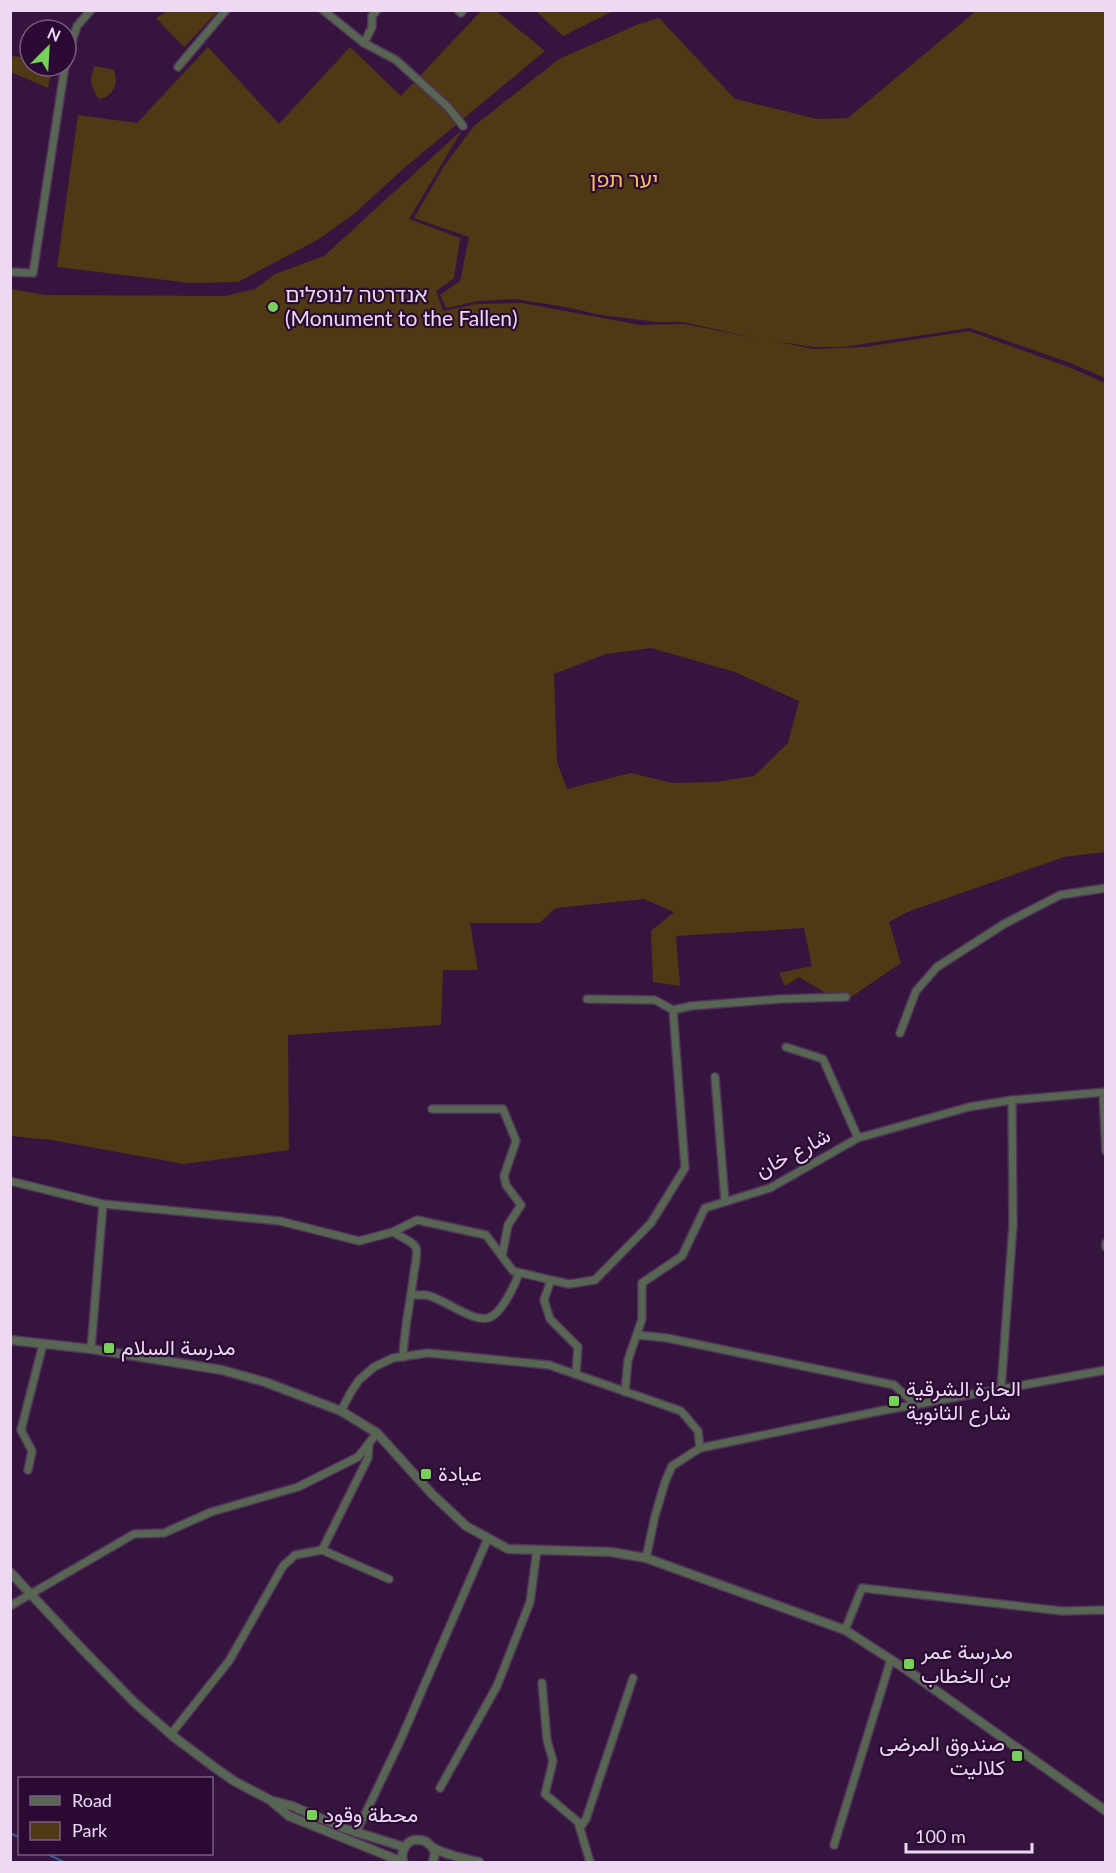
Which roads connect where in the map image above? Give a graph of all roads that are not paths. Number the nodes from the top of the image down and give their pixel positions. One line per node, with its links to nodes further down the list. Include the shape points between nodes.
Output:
1 (91, 10): 7 (street)
2 (226, 10): 9 (street)
3 (323, 10): 8 (street)
4 (377, 10): 8 (street)
5 (458, 10): 6 (street)
6 (463, 10)
7 (78, 25)
8 (364, 44): 11 (street, via 396,60 448,107)
9 (178, 67)
10 (62, 78): 12 (street, via 33,273)
11 (463, 126)
12 (10, 272)
13 (1106, 888): 17 (street, via 1060,895 1004,924 937,967 916,991)
14 (846, 997): 16 (street, via 747,1001)
15 (587, 999): 16 (street, via 655,1000)
16 (673, 1010): 31 (street, via 685,1168 651,1223 595,1280 570,1284)
17 (900, 1033)
18 (786, 1047): 23 (street, via 823,1059)
19 (715, 1077): 26 (street)
20 (1104, 1092): 21 (street, شارع خان); 24 (street)
21 (1012, 1100): 23 (street, شارع خان, via 969,1107); 40 (street, via 1013,1225)
22 (432, 1109): 29 (street, via 503,1109 516,1141 504,1176 521,1205 508,1225)
23 (858, 1138): 26 (street, شارع خان, via 770,1188)
24 (1106, 1151)
25 (10, 1181): 27 (street)
26 (725, 1201): 33 (street, شارع خان, via 705,1208 682,1256 642,1283 642,1319)
27 (103, 1204): 28 (street, via 280,1221 359,1241); 36 (street)
28 (393, 1232): 29 (street, via 417,1220 486,1235); 32 (street, via 417,1249)
29 (502, 1256): 30 (street)
30 (519, 1273): 31 (street); 32 (street, via 507,1300 491,1318 472,1316 426,1295)
31 (551, 1280): 39 (street, via 544,1300 550,1319 578,1347)
32 (411, 1296): 37 (street)
33 (637, 1335): 41 (street, شارع خان, via 628,1360); 42 (street, via 894,1385)
34 (10, 1340): 35 (street)
35 (43, 1344): 36 (street); 47 (street, via 21,1430 32,1451)
36 (91, 1349): 43 (street, via 222,1370)
37 (403, 1357): 39 (street, via 428,1353 549,1365); 43 (street, via 374,1367 359,1380)
38 (1106, 1370): 40 (street)
39 (576, 1373): 41 (street)
40 (1001, 1390): 42 (street)
41 (626, 1392): 46 (street, via 681,1411 698,1431)
42 (916, 1406): 46 (street)
43 (341, 1411): 44 (street)
44 (377, 1433): 45 (street); 48 (street, via 432,1494 466,1526)
45 (369, 1444): 49 (street, via 368,1458); 54 (street, via 358,1457 298,1487 211,1512 164,1533 134,1534)
46 (700, 1448): 51 (street, via 672,1466)
47 (28, 1470)
48 (488, 1538): 50 (street, via 508,1549); 66 (street)
49 (322, 1550): 53 (street); 61 (street, via 295,1555 283,1566 229,1661)
50 (537, 1550): 51 (street, via 611,1552); 62 (street, via 530,1602 497,1686)
51 (646, 1558): 57 (street)
52 (10, 1572): 54 (street)
53 (390, 1579)
54 (31, 1594): 55 (street); 61 (street, via 135,1703)
55 (10, 1606)
56 (1106, 1610): 57 (street, via 1062,1611 862,1588)
57 (845, 1630): 58 (street)
58 (891, 1659): 64 (street); 67 (street)
59 (633, 1678): 65 (street)
60 (542, 1683): 65 (street, via 547,1740 553,1761 545,1794 579,1822)
61 (171, 1734): 63 (street, via 234,1781)
62 (440, 1788)
63 (270, 1800): 66 (street); 70 (street, via 289,1816)
64 (1106, 1811)
65 (580, 1828): 73 (street)
66 (356, 1833): 68 (street)
67 (834, 1845)
68 (404, 1847): 69 (street, via 419,1839); 70 (street)
69 (433, 1848): 71 (street); 72 (street)
70 (403, 1863)
71 (433, 1863)
72 (479, 1863)
73 (590, 1863)

